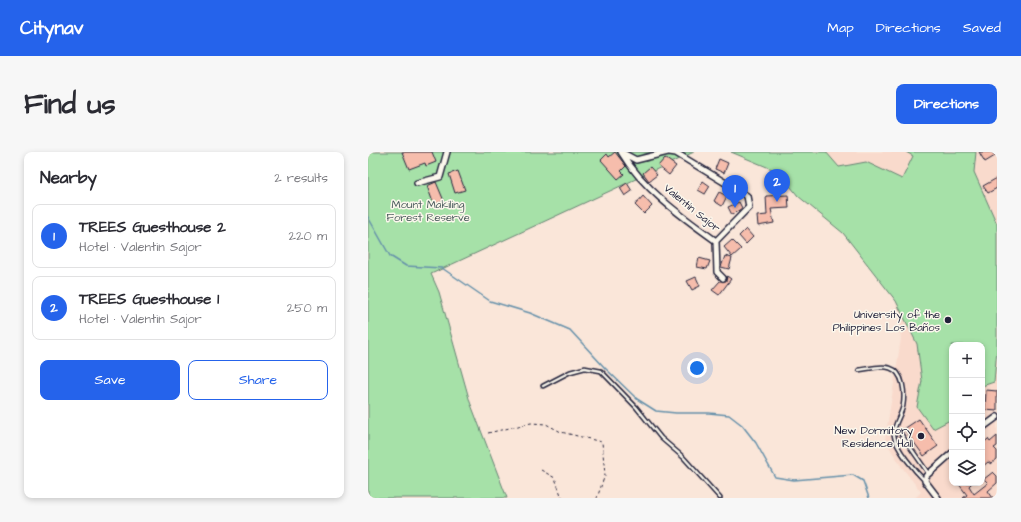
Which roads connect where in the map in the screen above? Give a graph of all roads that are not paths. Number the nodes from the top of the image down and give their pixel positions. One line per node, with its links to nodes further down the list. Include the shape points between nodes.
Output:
1 (447, 152): 4 (street, via 440,177)
2 (621, 152): 3 (street, Valentin Sajor, via 636,160); 5 (street, Valentin Sajor, via 632,170 644,182)
3 (669, 152): 5 (street, Valentin Sajor, via 676,153 747,196 749,207)
4 (417, 183)
5 (716, 242): 6 (street, via 717,272)
6 (722, 278)
7 (859, 370): 14 (lane, via 890,368 897,373 903,384 903,406 894,437 905,457)
8 (543, 386): 15 (lane, via 570,372 585,368 601,371 661,438 683,457)
9 (997, 417): 10 (street)
10 (985, 426)
11 (901, 434): 13 (lane)
12 (949, 456): 13 (street)
13 (928, 473): 14 (street)
14 (925, 481): 16 (street)
15 (720, 498)
16 (938, 498)

